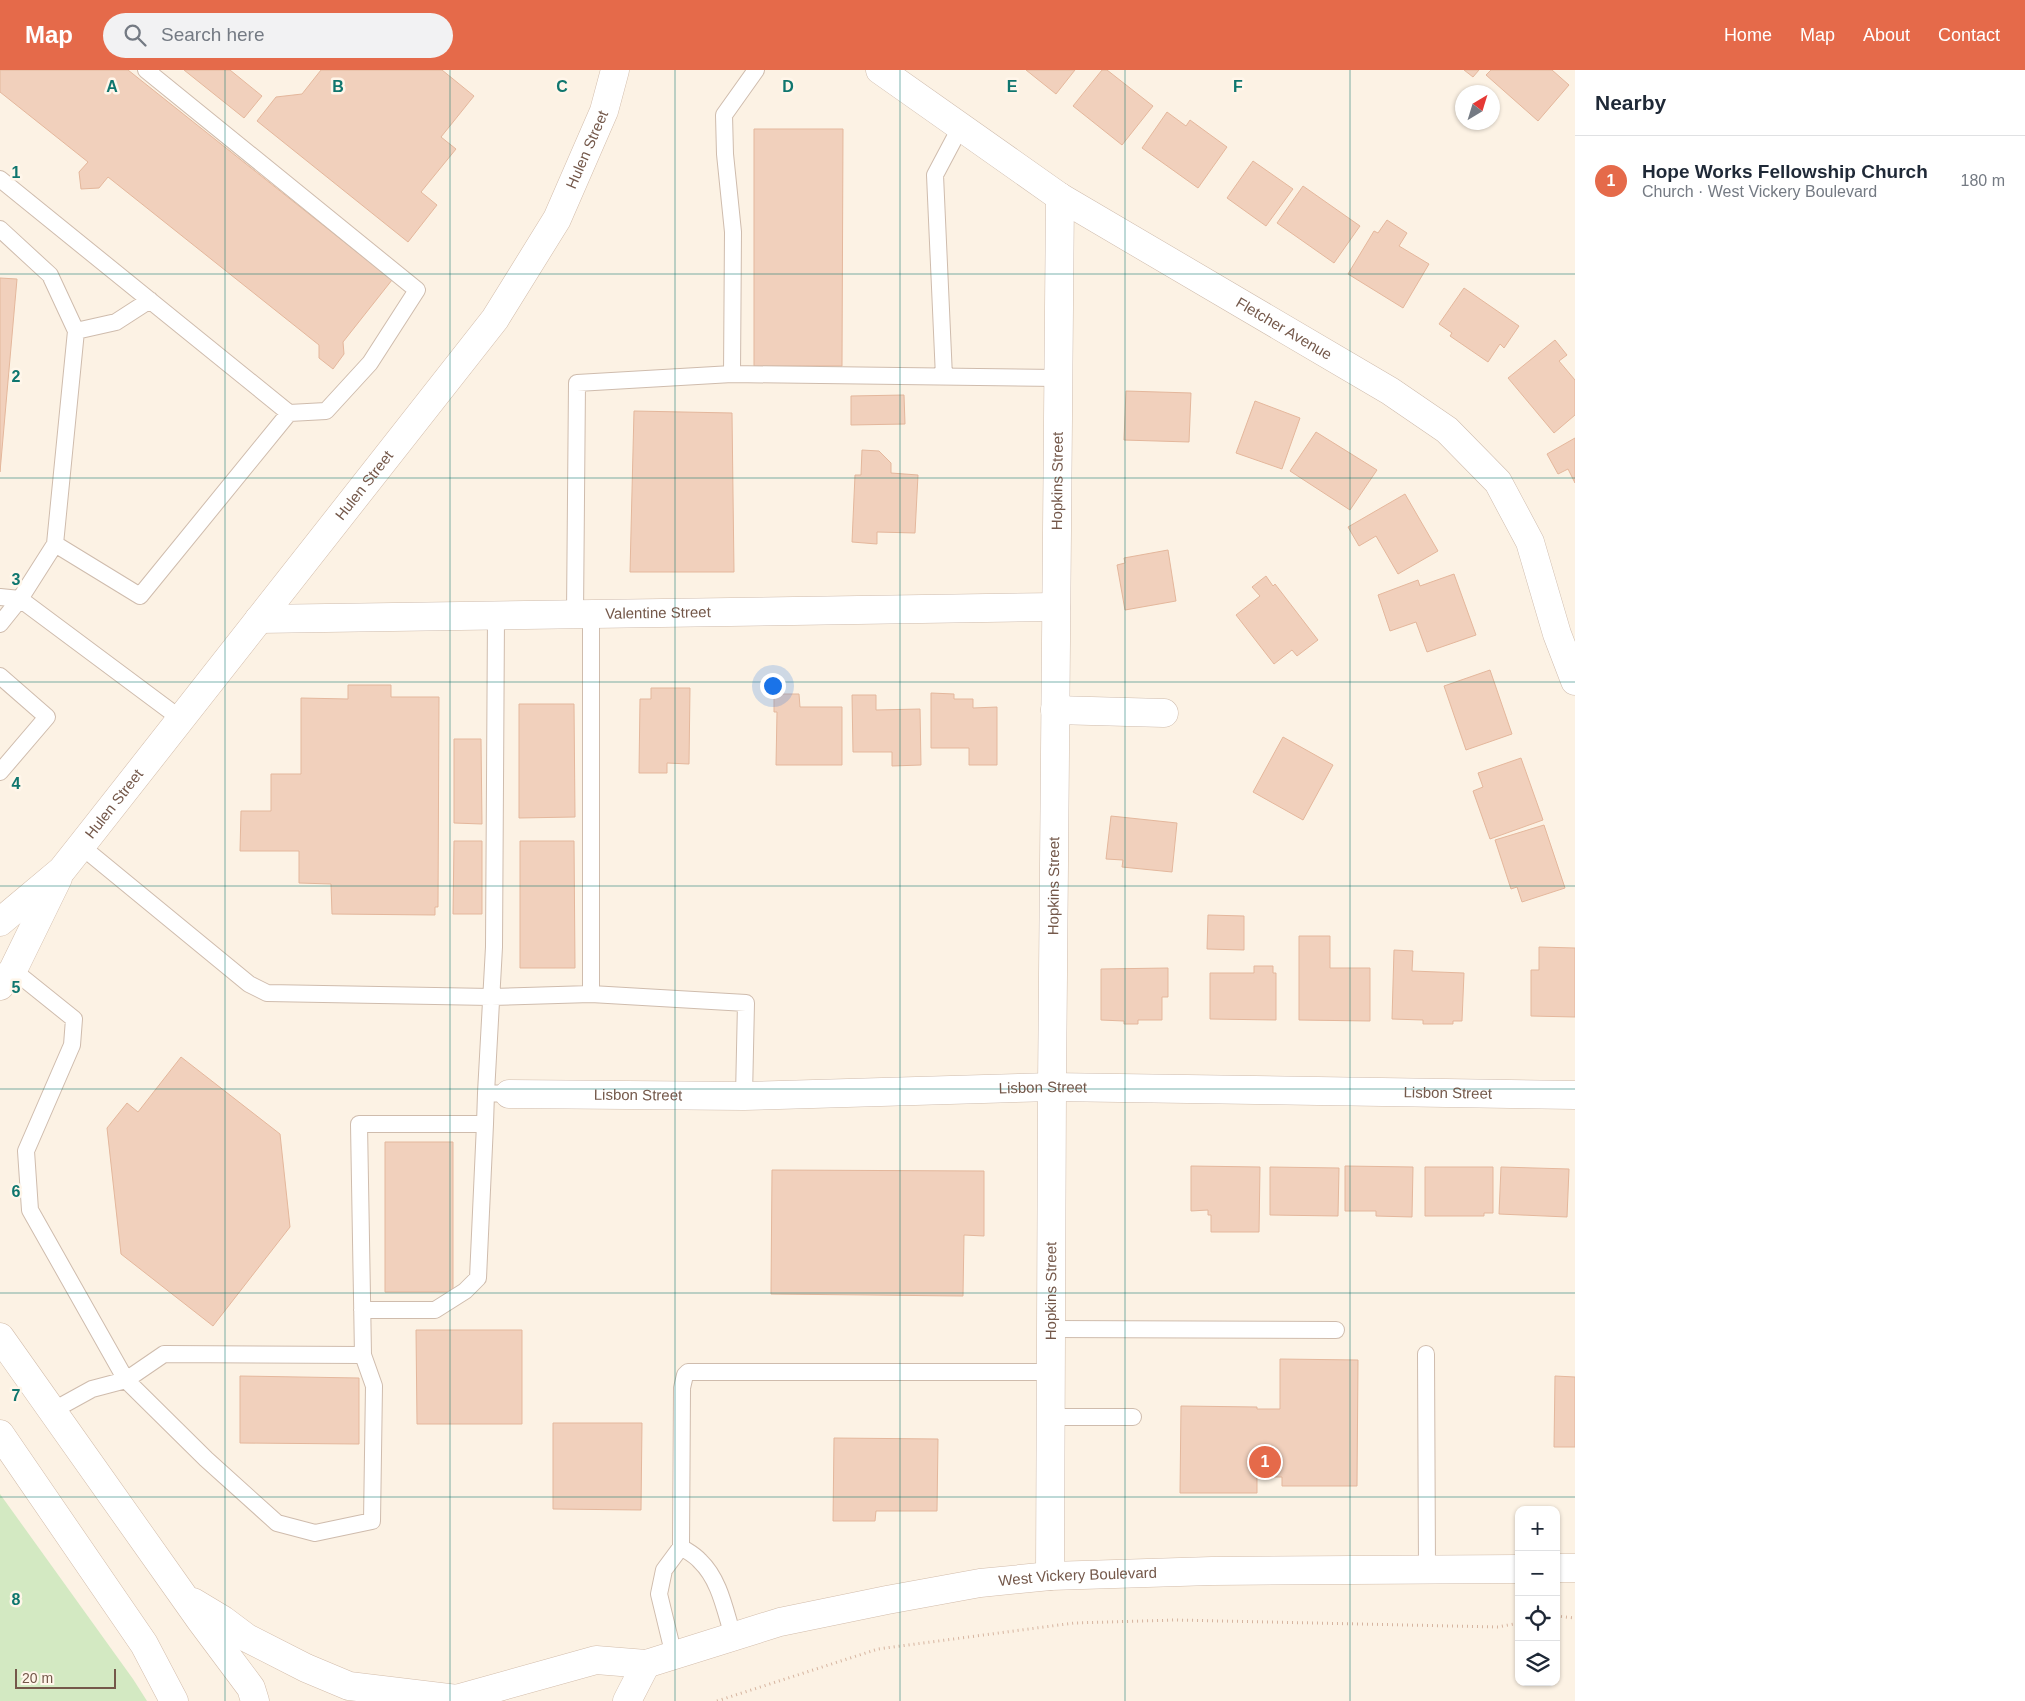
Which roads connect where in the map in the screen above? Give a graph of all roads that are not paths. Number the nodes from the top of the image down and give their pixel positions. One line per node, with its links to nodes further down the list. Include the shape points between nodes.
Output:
1 (146, 70): 14 (lane, via 417,290 370,363 326,410)
2 (615, 70): 21 (street, Hulen Street, via 604,112 557,219 495,319)
3 (756, 70): 11 (lane, via 724,115 733,232)
4 (880, 70): 5 (street, Fletcher Avenue)
5 (961, 126): 7 (street, Fletcher Avenue); 12 (lane, via 935,175)
6 (0, 179): 9 (lane)
7 (1060, 197): 13 (street, Hopkins Street); 24 (street, Fletcher Avenue, via 1390,390 1447,430 1498,482 1530,542 1557,634)
8 (0, 229): 10 (lane, via 50,275)
9 (150, 300): 10 (lane, via 116,322); 14 (lane)
10 (76, 331): 15 (lane)
11 (732, 374): 12 (lane); 19 (lane, via 577,383)
12 (944, 377): 13 (lane)
13 (1058, 378): 18 (street, Hopkins Street)
14 (289, 413): 15 (lane, via 140,596)
15 (55, 544): 17 (lane)
16 (0, 597): 17 (lane)
17 (20, 599): 22 (lane); 27 (lane)
18 (1056, 607): 19 (street, Valentine Street); 25 (street, Hopkins Street)
19 (583, 614): 20 (street, Valentine Street); 33 (lane)
20 (496, 616): 21 (street, Valentine Street); 34 (lane)
21 (259, 619): 27 (street, Hulen Street)
22 (0, 624)
23 (0, 676): 28 (lane, via 48,717)
24 (1575, 681)
25 (1056, 710): 26 (street); 35 (street, Hopkins Street)
26 (1164, 713)
27 (181, 719): 29 (street, Hulen Street)
28 (0, 772)
29 (81, 846): 30 (street, Hulen Street); 34 (lane, via 249,984 267,993)
30 (62, 870): 31 (street); 32 (street)
31 (0, 922)
32 (6, 978): 47 (lane, via 74,1019 72,1045 26,1151 30,1210)
33 (592, 994): 34 (lane); 38 (lane, via 746,1003)
34 (491, 997): 36 (lane)
35 (1052, 1087): 37 (street, Lisbon Street); 38 (street, Lisbon Street); 41 (street, Hopkins Street)
36 (498, 1093): 38 (street, Lisbon Street); 39 (lane)
37 (1575, 1095)
38 (744, 1096)
39 (486, 1124): 40 (lane, via 478,1278 465,1291 435,1310); 40 (lane, via 358,1124)
40 (362, 1310): 45 (lane)
41 (1051, 1329): 42 (lane); 46 (street, Hopkins Street)
42 (1336, 1330)
43 (0, 1337): 48 (street)
44 (1426, 1354): 55 (lane)
45 (363, 1355): 47 (lane, via 164,1354); 47 (lane, via 374,1386 372,1521 316,1533 277,1523)
46 (1051, 1372): 49 (street, Hopkins Street); 52 (lane, via 688,1372 682,1388)
47 (126, 1380): 48 (lane, via 92,1389)
48 (52, 1411): 58 (street)
49 (1050, 1417): 50 (lane); 57 (street, Hopkins Street)
50 (1133, 1417)
51 (0, 1434): 63 (street, via 144,1644)
52 (681, 1547): 59 (lane, via 699,1559 712,1576); 60 (lane, via 664,1570 659,1594)
53 (1560, 1568): 54 (street)
54 (1575, 1568)
55 (1427, 1569): 56 (street, West Vickery Boulevard); 57 (street, West Vickery Boulevard)
56 (1515, 1569)
57 (1050, 1576): 59 (street, West Vickery Boulevard, via 980,1583 887,1600 780,1622)
58 (183, 1596): 62 (street, via 247,1638 349,1686); 64 (street, via 251,1688)
59 (733, 1636): 60 (street, West Vickery Boulevard)
60 (674, 1656): 61 (street, West Vickery Boulevard)
61 (646, 1664): 62 (street, West Vickery Boulevard, via 596,1660); 65 (street)
62 (453, 1700)
63 (174, 1701)
64 (255, 1701)
65 (627, 1701)

